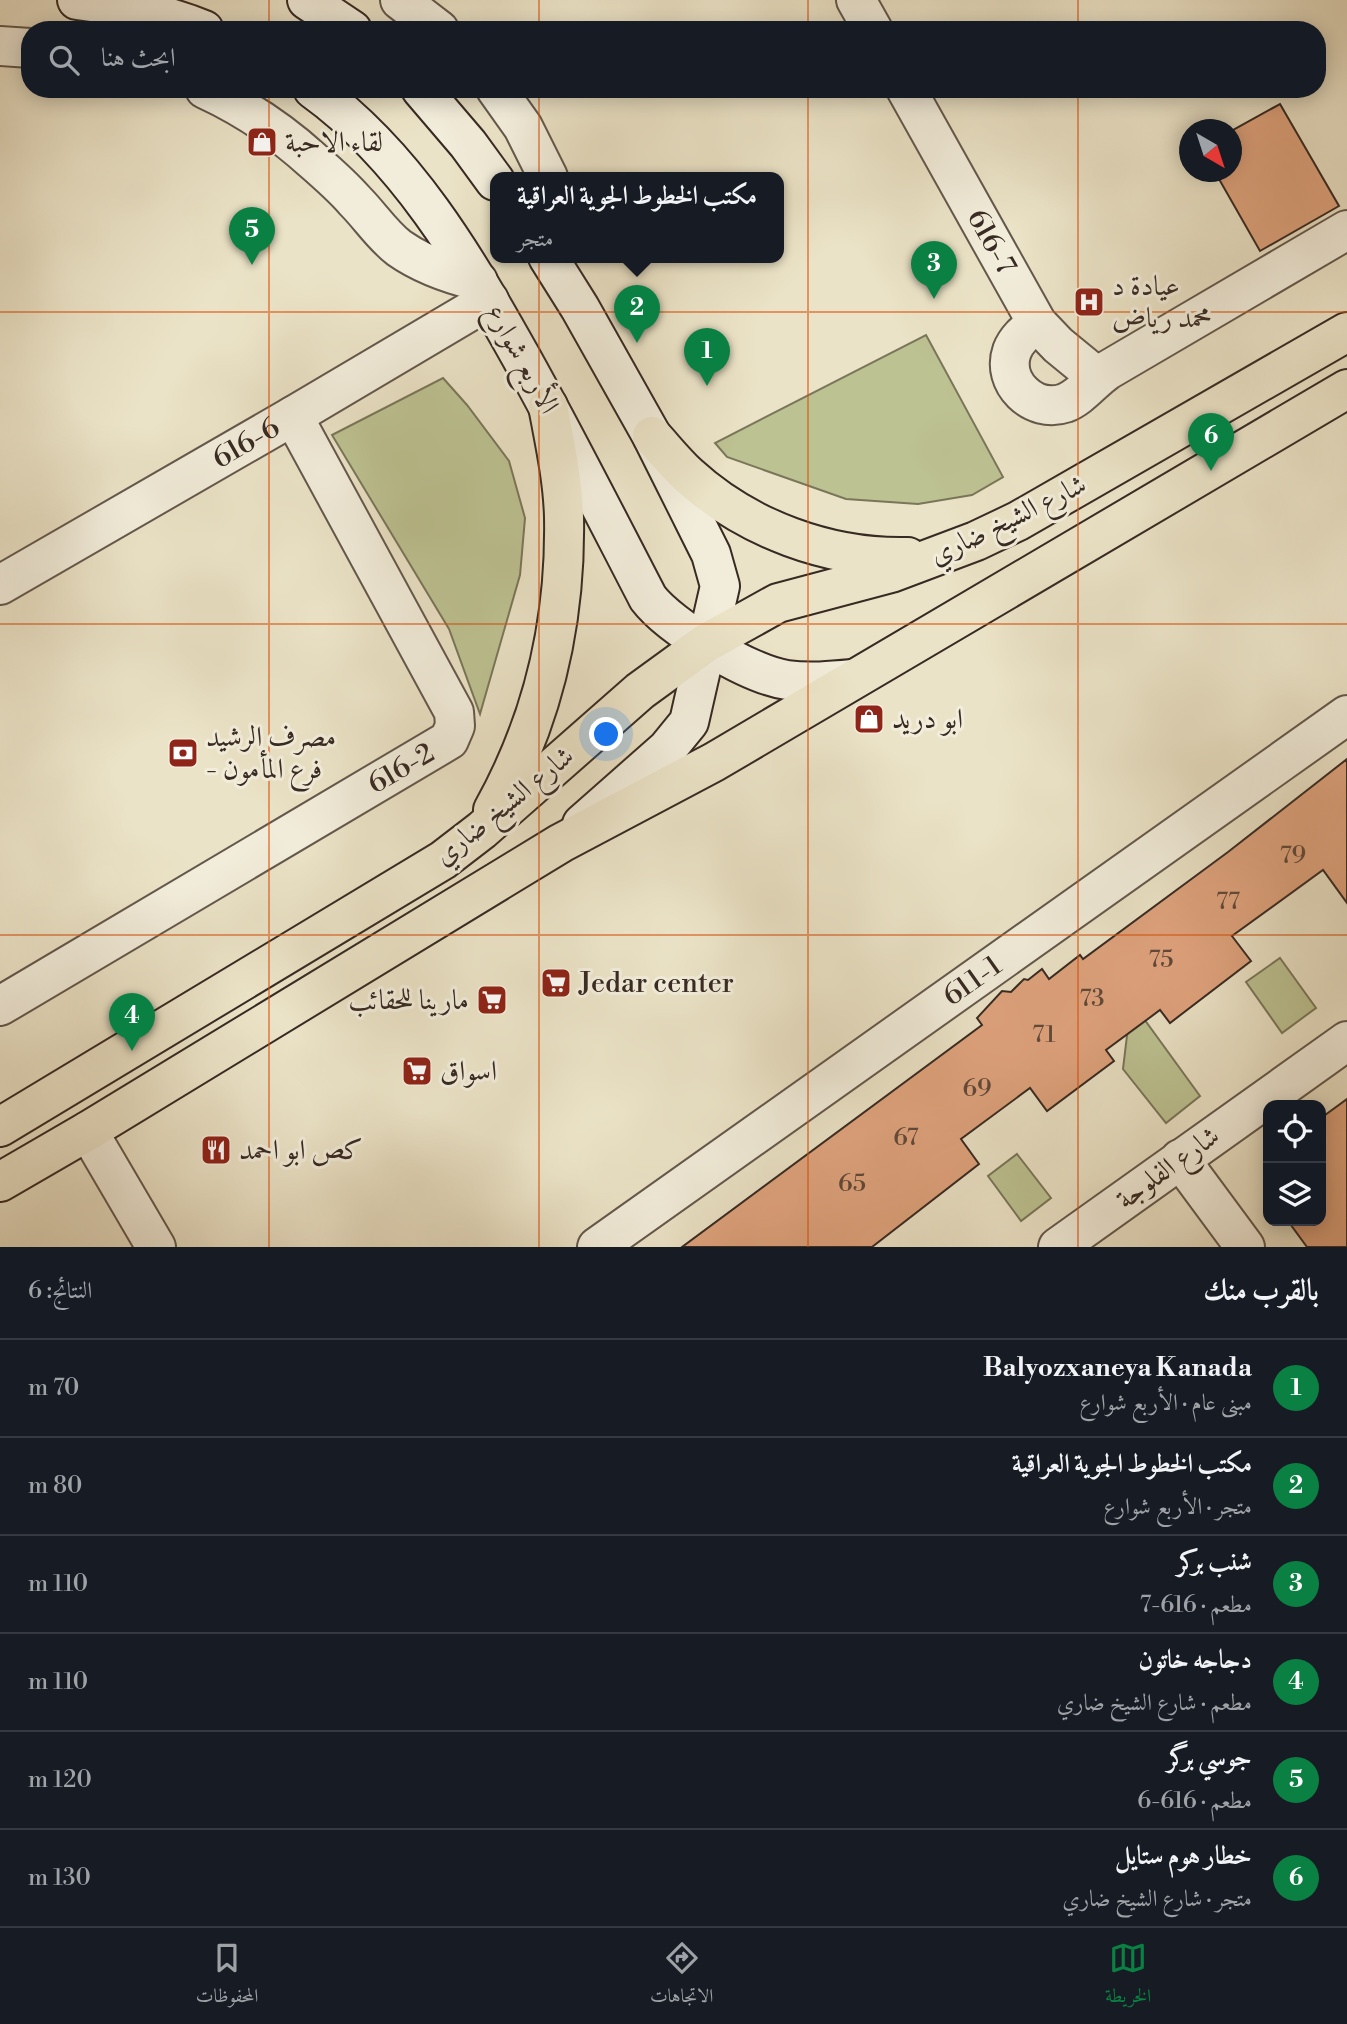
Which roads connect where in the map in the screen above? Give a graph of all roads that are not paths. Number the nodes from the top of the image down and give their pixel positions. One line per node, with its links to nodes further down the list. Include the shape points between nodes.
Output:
1 (77, 0): 5 (street)
2 (307, 0): 6 (street)
3 (400, 0): 7 (street)
4 (856, 0): 8 (street)
5 (182, 21)
6 (338, 21)
7 (427, 21)
8 (868, 21)
9 (0, 46): 10 (street)
10 (21, 47)
11 (224, 98): 21 (street, via 291,143 355,200 400,249)
12 (324, 98): 21 (street, الأربع شوارع, via 373,140 438,222)
13 (429, 98): 17 (street)
14 (502, 98): 16 (street)
15 (911, 98): 23 (street, 616-7)
16 (546, 172)
17 (490, 174)
18 (1347, 230): 25 (street)
19 (552, 263): 22 (street)
20 (574, 263): 22 (street)
21 (483, 290): 27 (street, الأربع شوارع); 28 (street, 616-6)
22 (580, 308): 29 (street)
23 (1037, 323): 25 (street, 616-7); 25 (street, via 1020,338 1010,359 1021,392 1041,404 1065,403)
24 (1347, 332): 30 (main road, شارع الشيخ ضاري, via 1018,521)
25 (1097, 377)
26 (1347, 389): 33 (main road, شارع الشيخ ضاري)
27 (548, 406): 32 (street, الأربع شوارع, via 648,598 672,622); 35 (main road, via 564,515 558,626 530,732)
28 (293, 416): 31 (street, 616-6); 37 (street, 616-2, via 454,712 449,740)
29 (652, 436): 30 (main road, via 688,475 732,508 779,533 831,550 884,558); 32 (street, via 719,579)
30 (938, 556): 32 (main road, شارع الشيخ ضاري, via 778,603)
31 (0, 585)
32 (706, 643): 33 (street, الأربع شوارع, via 764,675 817,682); 35 (main road, شارع الشيخ ضاري, via 640,691); 36 (street, via 689,722 667,749)
33 (853, 679): 36 (main road, شارع الشيخ ضاري, via 714,762)
34 (1347, 715): 44 (street, 611-1)
35 (482, 830): 39 (main road, شارع الشيخ ضاري, via 401,886)
36 (561, 843): 40 (main road, شارع الشيخ ضاري)
37 (0, 1006)
38 (1347, 1041): 41 (street, شارع الفلوجة)
39 (0, 1126)
40 (88, 1131): 42 (main road, شارع الشيخ ضاري); 43 (street)
41 (1180, 1159): 45 (street, شارع الفلوجة); 46 (street)
42 (0, 1182)
43 (156, 1247)
44 (597, 1247)
45 (1058, 1247)
46 (1245, 1247)

